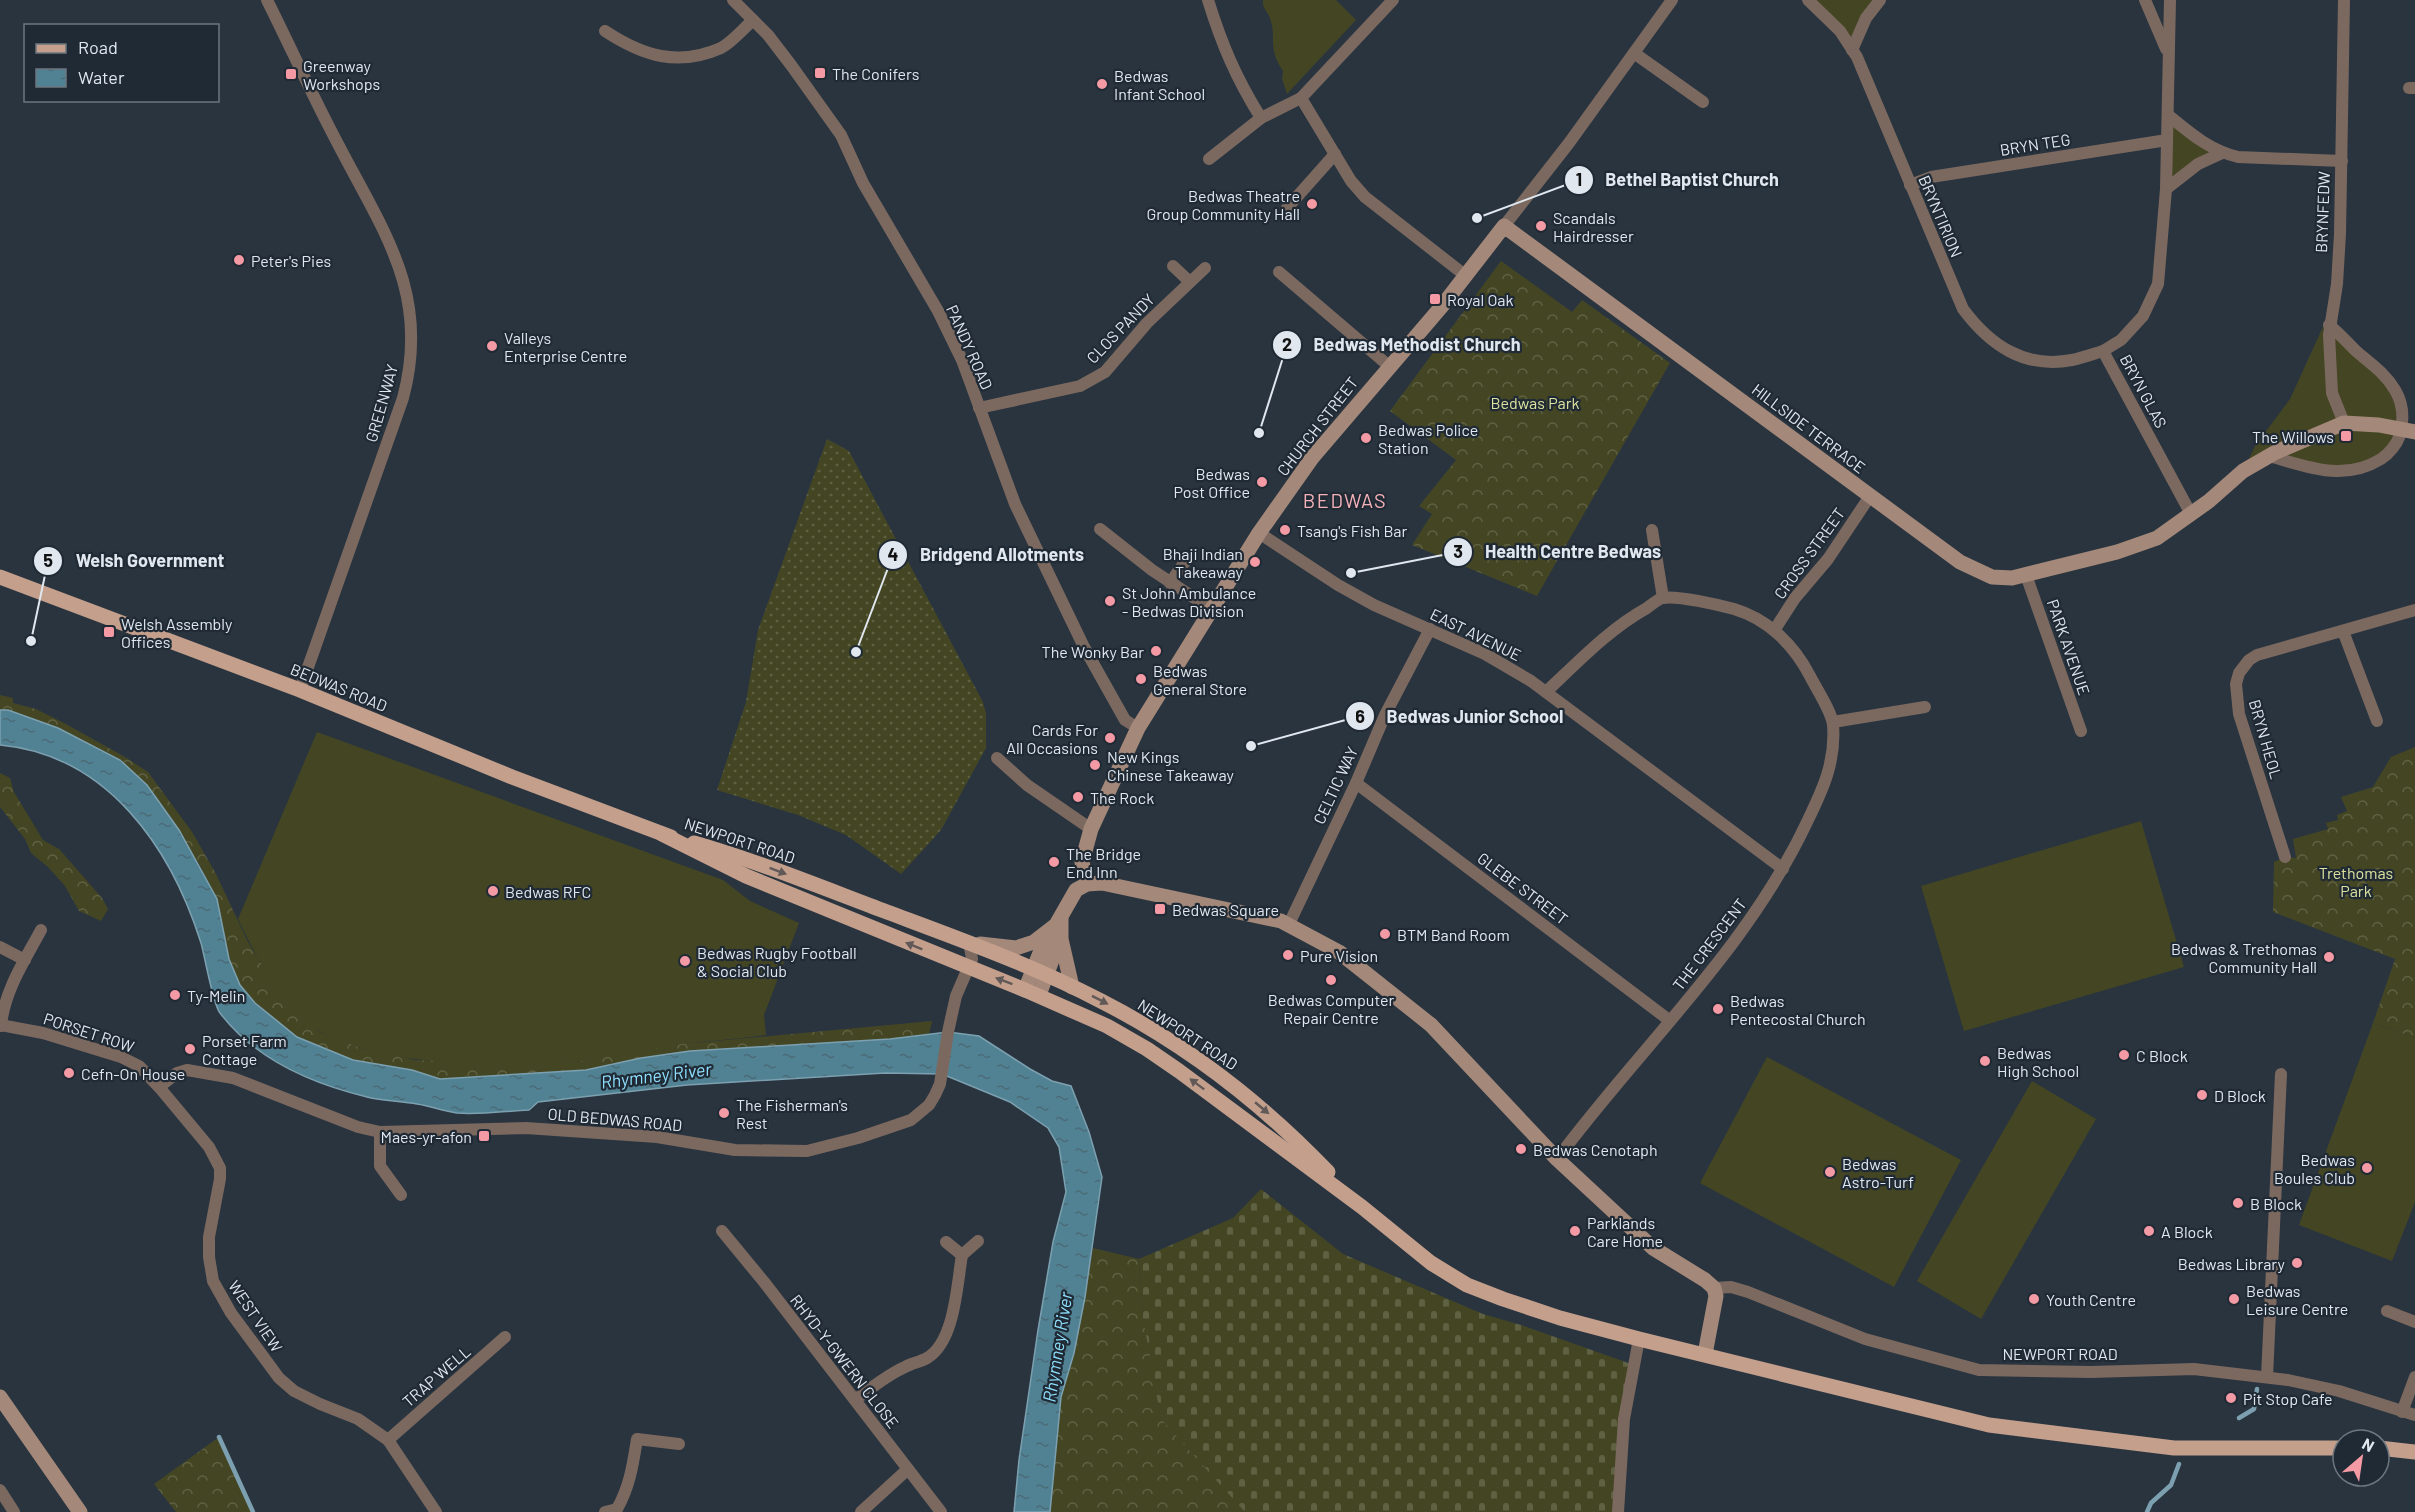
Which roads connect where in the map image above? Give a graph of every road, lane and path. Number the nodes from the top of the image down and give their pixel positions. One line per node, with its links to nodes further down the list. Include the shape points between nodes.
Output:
1 (267, 0): 56 (street, GREENWAY, via 396,256 406,285 411,333 403,398)
2 (733, 0): 11 (street, PANDY ROAD)
3 (1208, 0): 19 (street, via 1238,82)
4 (1393, 0): 16 (street)
5 (1672, 0): 14 (street, CHURCH STREET)
6 (1808, 0): 13 (street, BRYNTIRION, via 1840,31)
7 (1880, 0): 13 (street, via 1866,18)
8 (2145, 0): 15 (street, BRYN GLAS)
9 (2170, 0): 15 (street, BRYN GLAS)
10 (2344, 0): 24 (street, BRYNFEDW)
11 (753, 20): 12 (street, via 722,47 680,60 645,53); 37 (street, PANDY ROAD, via 841,135 863,183 938,311 962,360)
12 (605, 31)
13 (1852, 50): 25 (street, BRYNTIRION)
14 (1634, 53): 17 (street); 28 (street, CHURCH STREET)
15 (2168, 56): 18 (street, BRYN GLAS)
16 (1301, 98): 19 (street); 22 (street)
17 (1703, 102)
18 (2168, 115): 20 (street, BRYN GLAS); 21 (street, via 2202,143)
19 (1261, 118): 23 (street)
20 (2167, 140): 25 (street, BRYN TEG, via 1931,177); 26 (street, BRYN GLAS)
21 (2222, 153): 24 (street); 26 (street, via 2198,164)
22 (1335, 154): 27 (street); 32 (street, via 1365,196)
23 (1209, 159)
24 (2342, 161): 34 (street, BRYNFEDW, via 2338,274)
25 (1910, 184): 35 (street, BRYNTIRION, via 1963,309 1980,331 2007,350 2036,361 2071,360)
26 (2166, 189): 35 (street, BRYN GLAS, via 2158,284 2143,316 2121,340)
27 (1287, 208)
28 (1504, 226): 32 (street, CHURCH STREET); 41 (street, HILLSIDE TERRACE)
29 (1173, 266): 33 (street)
30 (1205, 268): 33 (street, CLOS PANDY)
31 (1279, 272): 36 (street)
32 (1466, 276): 36 (street, CHURCH STREET)
33 (1190, 282): 37 (street, CLOS PANDY, via 1147,323 1105,372 1080,386)
34 (2330, 325): 38 (street, BRYNFEDW, via 2332,393); 39 (street, via 2381,370 2396,390)
35 (2103, 351): 42 (street, BRYN GLAS)
36 (1389, 366): 45 (street, CHURCH STREET, via 1312,458)
37 (979, 408): 61 (street, PANDY ROAD, via 1015,504 1084,647 1125,720)
38 (2344, 423): 39 (street); 40 (street)
39 (2408, 430): 40 (street, via 2385,457 2353,471 2324,471)
40 (2269, 456): 42 (street, via 2243,471)
41 (1870, 496): 47 (street, HILLSIDE TERRACE, via 1960,562 1992,578); 54 (street, CROSS STREET)
42 (2191, 514): 47 (street, HILLSIDE TERRACE, via 2157,538)
43 (1100, 529): 49 (street)
44 (1652, 530): 50 (street)
45 (1259, 533): 51 (street, CHURCH STREET); 53 (street, EAST AVENUE, via 1356,594)
46 (1187, 559): 49 (street)
47 (2026, 575): 62 (street, PARK AVENUE)
48 (0, 577): 56 (main road, BEDWAS ROAD)
49 (1170, 583): 51 (street)
50 (1663, 598): 54 (street, THE CRESCENT, via 1705,602 1749,614); 57 (street, via 1635,615)
51 (1211, 609): 61 (street, CHURCH STREET)
52 (2415, 610): 55 (street, BRYN HEOL)
53 (1430, 629): 57 (street, EAST AVENUE, via 1485,654); 64 (street, CELTIC WAY, via 1385,715)
54 (1775, 629): 60 (street, THE CRESCENT, via 1805,667)
55 (2343, 631): 59 (street); 67 (street, BRYN HEOL, via 2257,655 2243,665 2236,684 2239,714)
56 (300, 690): 66 (main road, BEDWAS ROAD)
57 (1546, 692): 68 (street, EAST AVENUE)
58 (1925, 707): 60 (street)
59 (2377, 721)
60 (1833, 722): 68 (street, THE CRESCENT, via 1828,777)
61 (1138, 728): 65 (street, CHURCH STREET)
62 (2081, 731)
63 (997, 758): 65 (street, via 1027,785)
64 (1356, 783): 70 (street, CELTIC WAY); 80 (street, GLEBE STREET)
65 (1091, 830): 69 (street, CHURCH STREET, via 1082,862)
66 (662, 834): 73 (main road, NEWPORT ROAD, one-way to 73, via 752,860); 76 (main road, NEWPORT ROAD, one-way to 66, via 746,876)
67 (2285, 857)
68 (1783, 869): 80 (street, THE CRESCENT, via 1721,959)
69 (1087, 884): 70 (street, via 1111,884); 72 (street, via 1072,894)
70 (1289, 924): 85 (street, via 1339,952 1431,1024)
71 (41, 930): 75 (street)
72 (1054, 934): 73 (street, via 1016,948); 77 (street); 78 (street)
73 (969, 942): 76 (street, via 972,959); 77 (main road, NEWPORT ROAD)
74 (0, 947): 75 (street)
75 (25, 960): 81 (street, via 5,1003)
76 (968, 968): 79 (main road, NEWPORT ROAD, one-way to 76); 84 (street, OLD BEDWAS ROAD, via 956,996 938,1090 929,1105 911,1120 858,1138 807,1151 735,1150 657,1137 526,1128)
77 (1039, 973): 78 (main road, NEWPORT ROAD); 79 (street)
78 (1072, 987): 87 (main road, NEWPORT ROAD, one-way to 87, via 1135,1019 1226,1079 1290,1133)
79 (1032, 992): 87 (main road, NEWPORT ROAD, one-way to 79, via 1147,1049)
80 (1669, 1020): 85 (street, THE CRESCENT)
81 (1, 1025): 83 (street, PORSET ROW, via 43,1033 121,1057 145,1072)
82 (2281, 1074): 98 (street)
83 (159, 1087): 84 (street, OLD BEDWAS ROAD, via 187,1070 233,1078); 104 (street, WEST VIEW, via 218,1161 220,1179 209,1236 210,1269 231,1314 272,1369 294,1391 358,1419)
84 (380, 1132): 86 (street, via 380,1166)
85 (1557, 1159): 92 (street, via 1653,1248)
86 (401, 1195)
87 (1362, 1207): 96 (main road, NEWPORT ROAD, via 1431,1263 1467,1285 1560,1318)
88 (722, 1232): 101 (street, RHYD-Y-GWERN CLOSE)
89 (978, 1241): 91 (street)
90 (946, 1242): 91 (street)
91 (962, 1255): 101 (street, via 951,1321 940,1346)
92 (1714, 1288): 97 (street, via 1716,1296); 98 (street, NEWPORT ROAD, via 1748,1292 1865,1339 1979,1370 2194,1369)
93 (2387, 1311): 94 (street)
94 (2415, 1322)
95 (506, 1337): 104 (street, TRAP WELL)
96 (1639, 1339): 97 (main road, NEWPORT ROAD); 117 (street, via 1622,1441)
97 (1705, 1354): 106 (main road, NEWPORT ROAD, via 1989,1425 2174,1448)
98 (2267, 1377): 102 (street, NEWPORT ROAD, via 2339,1391)
99 (2415, 1377): 102 (street)
100 (0, 1397): 112 (street)
101 (855, 1400): 109 (street, RHYD-Y-GWERN CLOSE)
102 (2402, 1412): 103 (street, NEWPORT ROAD)
103 (2415, 1415)
104 (388, 1440): 113 (street)
105 (679, 1444): 114 (street, via 637,1439 625,1495 617,1509)
106 (2331, 1448)
107 (2391, 1449): 108 (main road)
108 (2415, 1452)
109 (908, 1469): 115 (street); 116 (street, RHYD-Y-GWERN CLOSE)
110 (0, 1490): 111 (street)
111 (14, 1512)
112 (80, 1512)
113 (436, 1512)
114 (604, 1512)
115 (861, 1512)
116 (941, 1512)
117 (1618, 1512)

